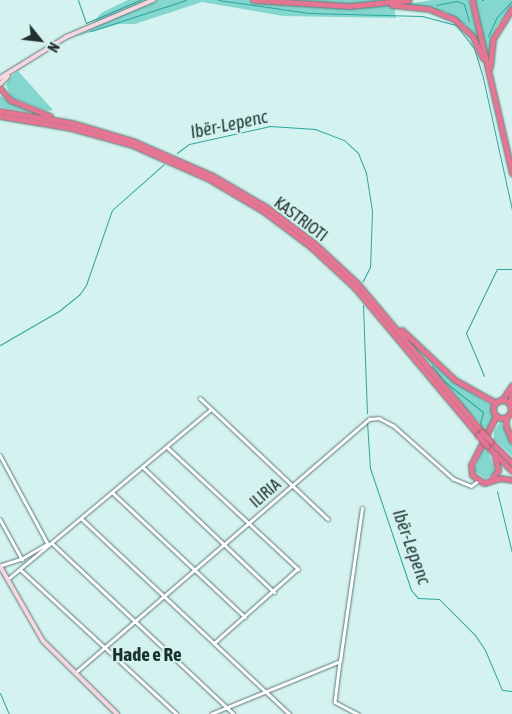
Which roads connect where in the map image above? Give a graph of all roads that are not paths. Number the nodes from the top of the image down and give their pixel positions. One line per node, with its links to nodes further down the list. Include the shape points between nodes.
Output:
1 (153, 0): 7 (street, via 71,35)
2 (253, 0): 5 (highway, via 310,6)
3 (409, 0): 5 (highway)
4 (472, 0): 8 (highway)
5 (384, 4): 8 (highway, via 429,10 454,19 473,37)
6 (512, 9): 8 (highway, via 493,39)
7 (12, 73): 9 (street); 10 (street)
8 (490, 76): 14 (highway)
9 (0, 78)
10 (0, 86): 13 (highway, via 14,103)
11 (0, 111): 13 (highway, KASTRIOTI)
12 (0, 117): 24 (highway, KASTRIOTI, via 71,128 139,148 209,179 263,211 310,247 359,292)
13 (72, 123): 15 (highway, KASTRIOTI, via 164,152 242,192 328,255)
14 (512, 173)
15 (383, 312): 20 (highway, via 446,372); 24 (highway, KASTRIOTI)
16 (512, 385): 19 (highway)
17 (512, 389): 21 (highway)
18 (200, 398): 22 (street)
19 (502, 400): 20 (highway); 21 (highway)
20 (496, 403): 23 (highway)
21 (511, 407): 23 (highway)
22 (210, 410): 27 (street); 36 (street)
23 (501, 417): 25 (highway); 34 (highway, via 471,465 472,475)
24 (480, 434): 26 (highway, KASTRIOTI, bridge)
25 (512, 441)
26 (489, 444): 28 (highway, KASTRIOTI); 30 (highway, KASTRIOTI)
27 (168, 448): 31 (street); 42 (street)
28 (494, 452): 32 (highway, KASTRIOTI); 35 (highway, via 498,470)
29 (0, 455): 46 (street, via 48,543)
30 (512, 463)
31 (144, 468): 37 (street); 45 (street)
32 (512, 471)
33 (512, 480): 35 (highway, via 500,478)
34 (478, 481): 35 (highway); 36 (street, ILIRIA, via 471,486 448,476 398,430 375,417 364,422)
35 (487, 482)
36 (291, 485): 40 (street); 42 (street, ILIRIA)
37 (113, 493): 41 (street); 48 (street)
38 (362, 508): 57 (street)
39 (0, 519): 43 (street)
40 (328, 519)
41 (82, 520): 44 (street); 52 (street)
42 (249, 521): 45 (street, ILIRIA); 51 (street, via 298,569)
43 (2, 525): 46 (street)
44 (52, 544): 49 (street); 54 (street)
45 (224, 544): 48 (street, ILIRIA); 51 (street)
46 (22, 559): 47 (street)
47 (0, 566): 50 (street)
48 (195, 569): 52 (street, ILIRIA); 53 (street)
49 (22, 570): 50 (street); 56 (street)
50 (7, 580): 58 (street, via 43,641)
51 (274, 592): 53 (street)
52 (164, 596): 54 (street, ILIRIA); 55 (street)
53 (245, 617): 55 (street)
54 (134, 621): 56 (street, ILIRIA); 60 (street)
55 (215, 644): 59 (street)
56 (105, 647): 58 (street, ILIRIA); 62 (street)
57 (340, 661): 59 (street); 66 (street, via 335,702)
58 (74, 674): 61 (street)
59 (266, 691): 60 (street); 65 (street)
60 (227, 708): 63 (street); 64 (street)
61 (117, 714)
62 (177, 714)
63 (211, 714)
64 (234, 714)
65 (290, 714)
66 (358, 714)

